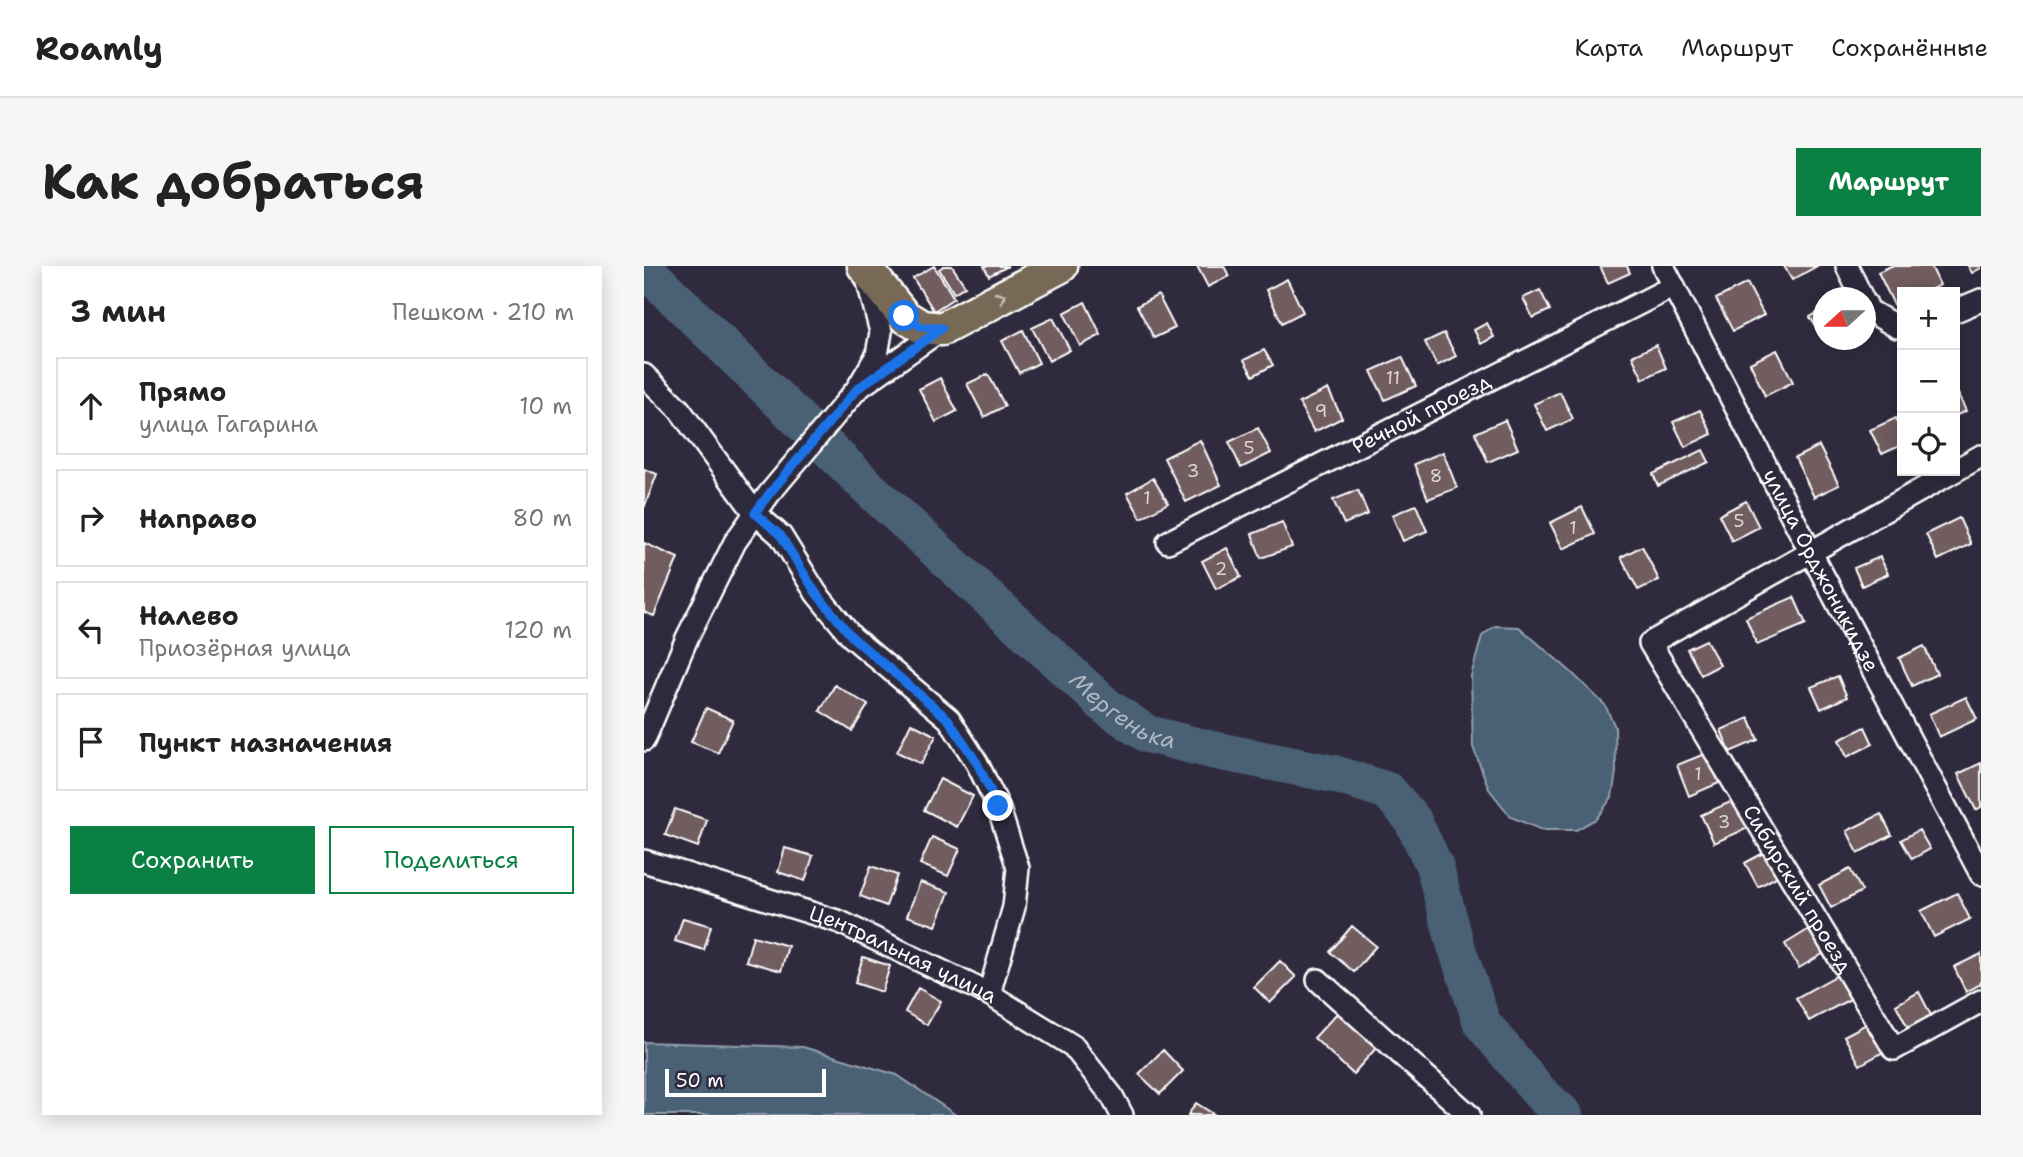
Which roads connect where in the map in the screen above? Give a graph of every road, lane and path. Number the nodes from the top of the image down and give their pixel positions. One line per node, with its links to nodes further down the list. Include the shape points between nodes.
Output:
1 (863, 266): 11 (main road, via 904,316 922,327); 13 (street, via 881,332 877,355)
2 (1060, 266): 11 (main road, one-way to 2)
3 (1663, 266): 5 (street, улица Орджоникидзе)
4 (1847, 266): 6 (street)
5 (1674, 286): 16 (street, Речной проезд); 17 (street, улица Орджоникидзе)
6 (1857, 287)
7 (1981, 300): 8 (street)
8 (1960, 309)
9 (1876, 315): 10 (street)
10 (1897, 327)
11 (942, 328): 13 (street)
12 (644, 375): 15 (street, via 679,409)
13 (857, 389): 15 (street)
14 (1981, 456): 17 (street)
15 (755, 513): 18 (street, via 735,542 687,638); 22 (street, via 781,536 816,593 852,637 948,719 998,806 1018,868 1014,907)
16 (1168, 542)
17 (1810, 551): 20 (street, улица Орджоникидзе); 23 (street, Сибирский проезд, via 1650,643 1894,1049)
18 (644, 740)
19 (644, 861): 22 (street, Центральная улица, via 840,922)
20 (1981, 874)
21 (1318, 980): 25 (street)
22 (989, 994): 24 (street, Центральная улица, via 1073,1046)
23 (1981, 1001)
24 (1122, 1115)
25 (1469, 1115)

